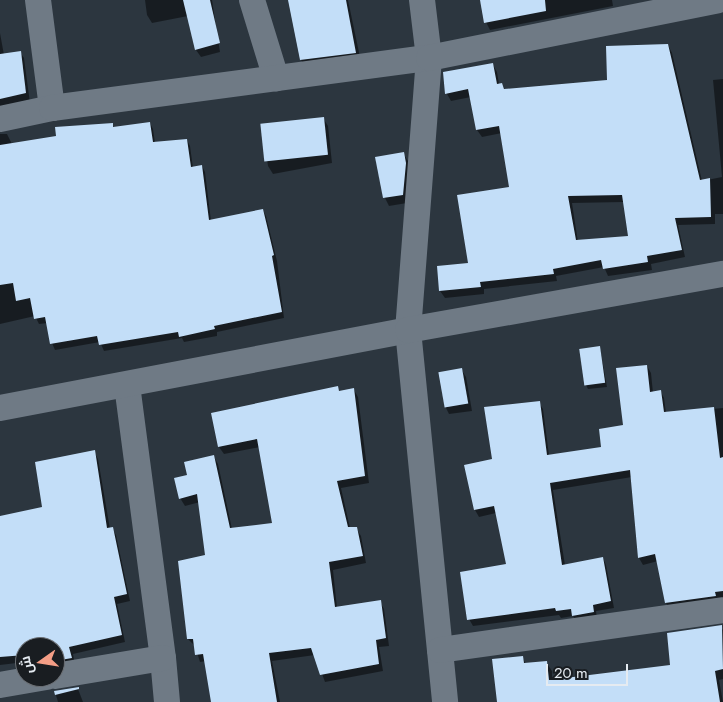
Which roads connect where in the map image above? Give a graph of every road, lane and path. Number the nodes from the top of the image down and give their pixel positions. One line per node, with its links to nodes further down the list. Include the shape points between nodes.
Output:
1 (38, 0): 7 (street)
2 (252, 0): 6 (street)
3 (422, 0): 5 (street)
4 (718, 0): 5 (street)
5 (429, 58): 6 (street); 10 (street)
6 (276, 78): 7 (street)
7 (52, 108): 8 (street)
8 (0, 119)
9 (723, 274): 10 (street)
10 (408, 330): 11 (street); 14 (street)
11 (127, 385): 12 (street); 15 (street)
12 (0, 408)
13 (723, 610): 14 (street)
14 (440, 650): 20 (street)
15 (164, 658): 16 (street); 19 (street)
16 (65, 674)
17 (15, 682): 18 (street)
18 (0, 685)
19 (167, 702)
20 (445, 702)

